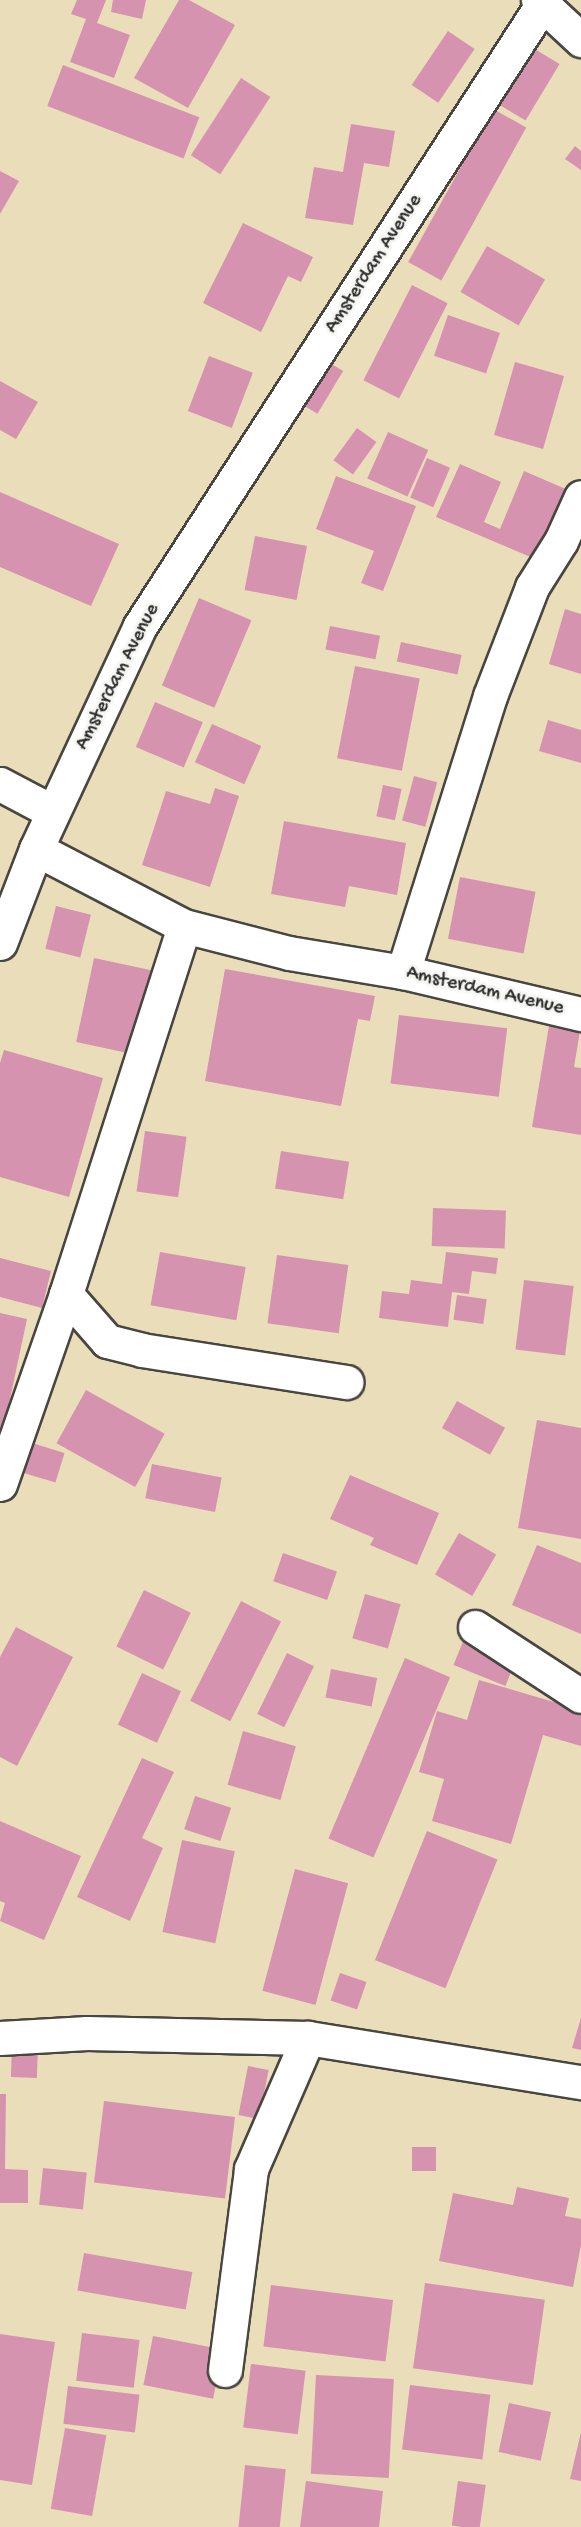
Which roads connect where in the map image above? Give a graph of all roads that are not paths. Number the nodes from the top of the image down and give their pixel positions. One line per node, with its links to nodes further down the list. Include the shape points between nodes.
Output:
1 (542, 2): 2 (street); 5 (street, Amsterdam Avenue, via 140,626)
2 (581, 40)
3 (581, 497): 9 (street, via 561,541 532,587 490,696)
4 (0, 784): 5 (street)
5 (51, 811): 6 (street, Amsterdam Avenue)
6 (36, 849): 7 (street, Amsterdam Avenue); 8 (street)
7 (184, 926): 9 (street, Amsterdam Avenue, via 289,953); 11 (street)
8 (0, 943)
9 (403, 972): 10 (street, Amsterdam Avenue)
10 (581, 1014)
11 (66, 1294): 12 (street, via 107,1341); 13 (street)
12 (347, 1382)
13 (0, 1484)
14 (475, 1627): 15 (street)
15 (581, 1696)
16 (0, 2038): 17 (street, via 87,2033)
17 (308, 2038): 18 (street); 19 (street, via 251,2169)
18 (581, 2082)
19 (225, 2370)

